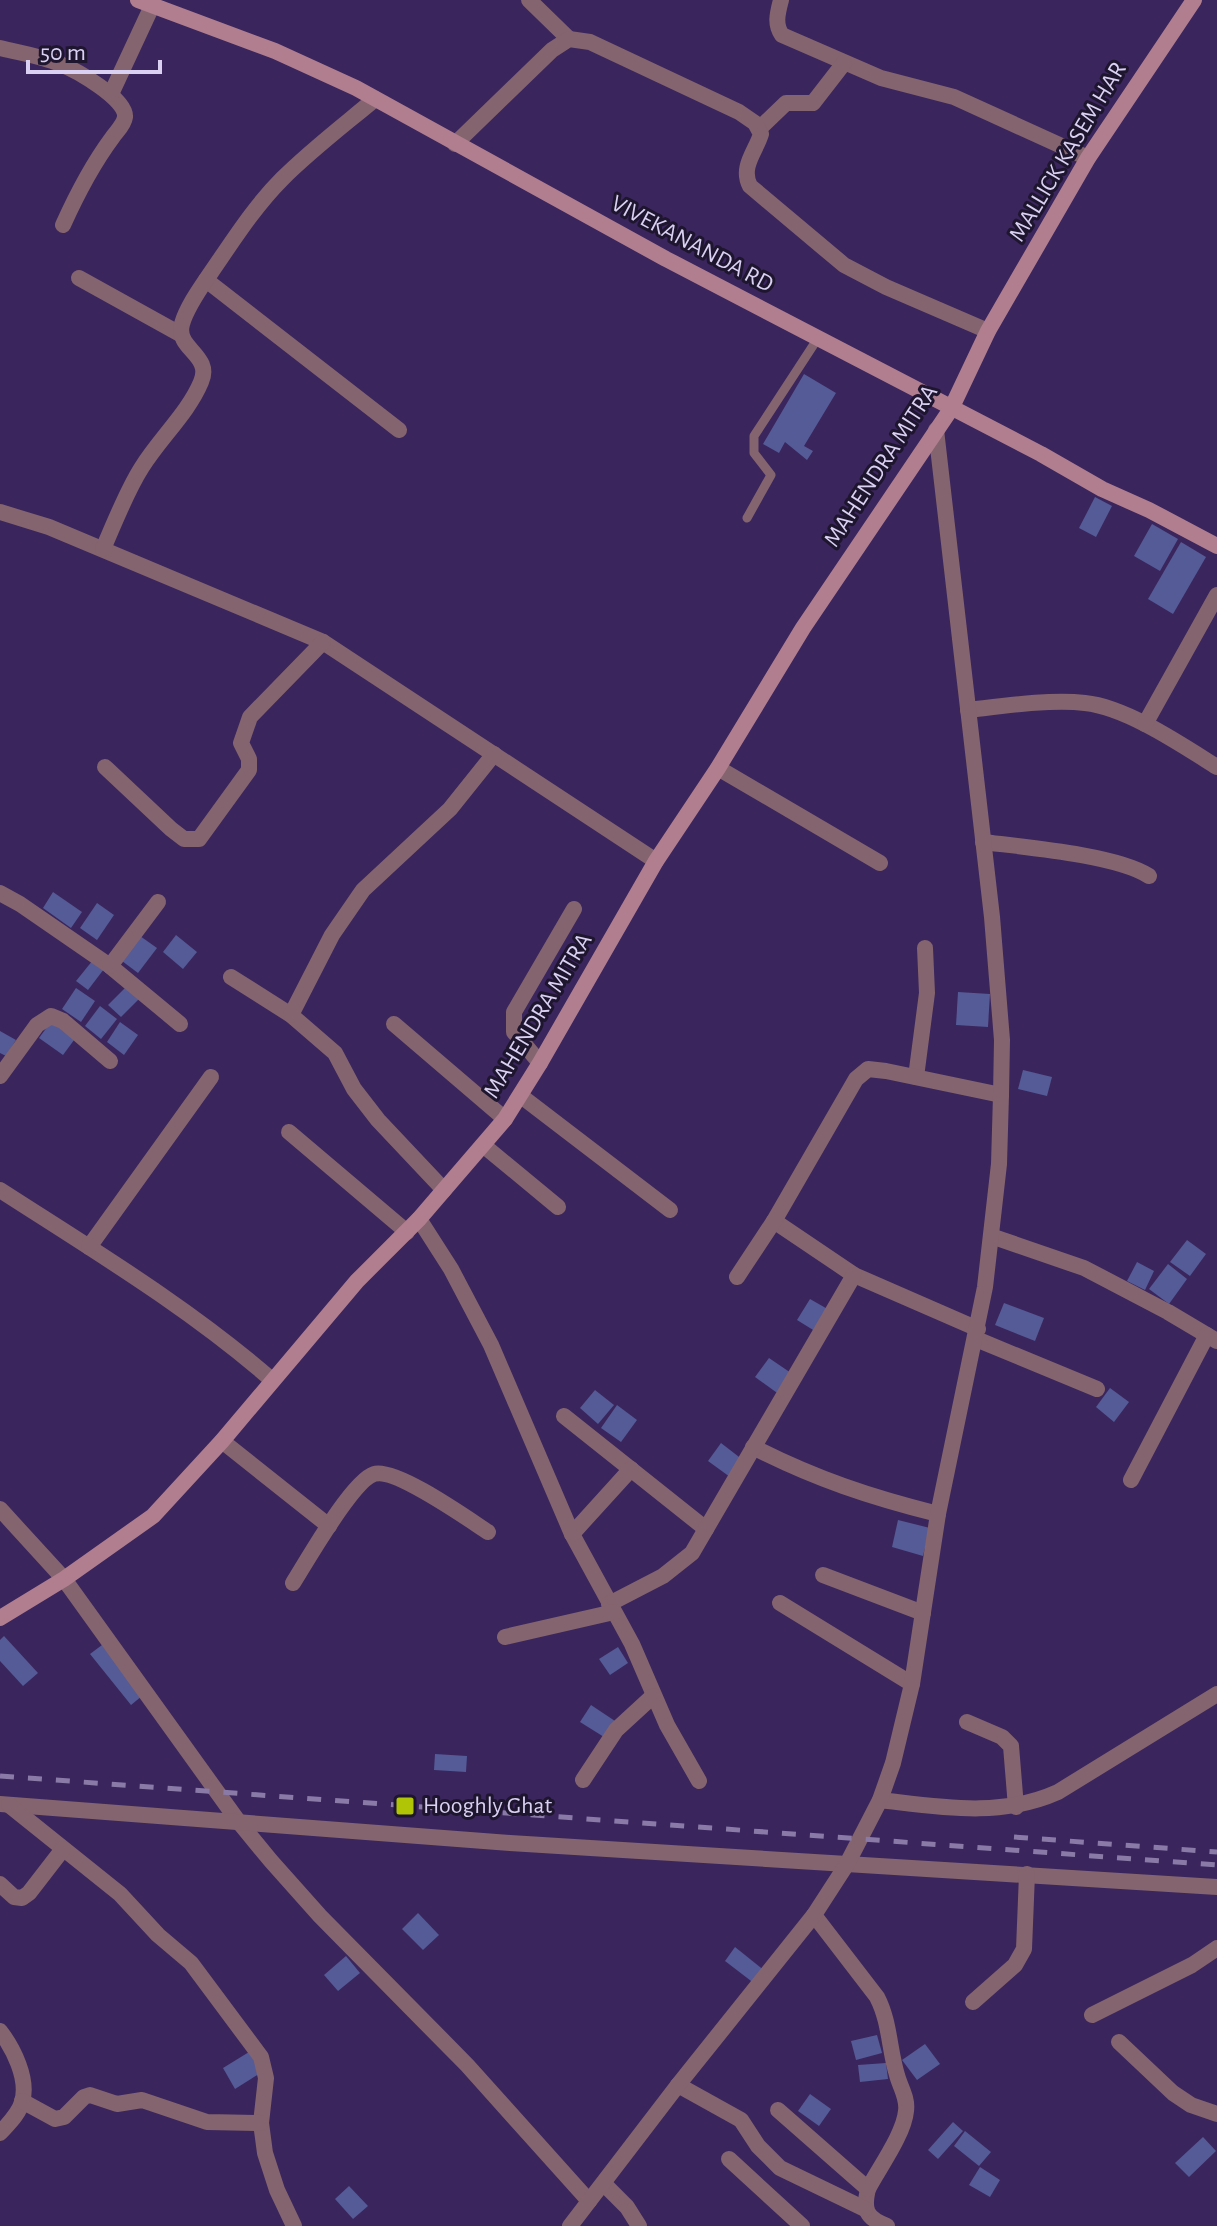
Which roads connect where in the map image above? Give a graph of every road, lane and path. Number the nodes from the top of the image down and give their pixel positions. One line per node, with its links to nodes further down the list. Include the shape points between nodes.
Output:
1 (529, 0): 6 (street)
2 (781, 0): 8 (street, via 777,21 782,35)
3 (1194, 0): 13 (main road, MALLICK KASEM HAR)
4 (145, 3): 5 (main road, VIVEKANANDA RD); 9 (street)
5 (178, 7): 10 (main road, VIVEKANANDA RD)
6 (569, 39): 11 (street, via 618,53 739,112); 12 (street)
7 (0, 48): 9 (street, via 59,64)
8 (844, 63): 11 (street, via 813,103 786,103); 13 (street, via 954,97)
9 (111, 94): 14 (street, via 124,107 123,123 95,161)
10 (375, 99): 12 (main road, VIVEKANANDA RD); 16 (street, via 283,179)
11 (760, 128): 17 (street, via 746,170 750,186 844,265)
12 (455, 144): 19 (main road, VIVEKANANDA RD)
13 (1088, 158): 17 (main road, MALLICK KASEM HAR)
14 (63, 225)
15 (79, 278): 18 (street)
16 (206, 280): 18 (street); 21 (street)
17 (988, 331): 20 (main road, MAHENDRA MITRA)
18 (180, 334): 26 (street, via 199,356 203,377 142,467)
19 (818, 338): 20 (main road, VIVEKANANDA RD); 24 (lane, via 754,436 754,453 771,475)
20 (951, 409): 22 (main road, MAHENDRA MITRA); 25 (main road, VIVEKANANDA RD)
21 (399, 430)
22 (936, 430): 29 (street); 34 (main road, MAHENDRA MITRA, via 803,628)
23 (0, 512): 26 (street)
24 (747, 518)
25 (1217, 546)
26 (103, 549): 28 (street)
27 (1217, 595): 30 (street)
28 (323, 642): 31 (street); 32 (street, via 250,717 241,743 249,770 199,839 184,839)
29 (968, 710): 30 (street, via 1087,703); 35 (street)
30 (1145, 724): 33 (street)
31 (494, 754): 36 (street); 45 (street, via 450,809 363,890 332,935)
32 (105, 767)
33 (1217, 767)
34 (718, 768): 36 (main road, MAHENDRA MITRA); 37 (street)
35 (983, 842): 38 (street, via 1080,856); 53 (street, via 1002,1040)
36 (656, 861): 49 (main road, MAHENDRA MITRA)
37 (880, 863)
38 (1149, 876)
39 (0, 893): 43 (street)
40 (158, 902): 43 (street)
41 (574, 909): 49 (street, via 514,1012 514,1032)
42 (925, 948): 52 (street, via 927,993)
43 (110, 966): 46 (street)
44 (231, 977): 45 (street)
45 (291, 1015): 59 (street, via 335,1053 378,1120)
46 (180, 1024)
47 (394, 1024): 55 (street)
48 (110, 1061): 50 (street, via 51,1016 37,1025)
49 (540, 1063): 54 (main road, MAHENDRA MITRA)
50 (0, 1076)
51 (211, 1077): 66 (street)
52 (916, 1077): 53 (street); 63 (street, via 868,1069 856,1079)
53 (1001, 1095): 65 (street)
54 (521, 1096): 55 (main road, MAHENDRA MITRA); 61 (street)
55 (505, 1119): 57 (main road, MAHENDRA MITRA)
56 (289, 1132): 64 (street)
57 (483, 1145): 59 (main road, MAHENDRA MITRA); 60 (street)
58 (0, 1190): 66 (street)
59 (444, 1190): 62 (main road, MAHENDRA MITRA)
60 (558, 1207)
61 (670, 1210)
62 (419, 1219): 64 (main road, MAHENDRA MITRA); 83 (street, via 491,1345)
63 (774, 1221): 67 (street); 68 (street)
64 (407, 1232): 71 (main road, MAHENDRA MITRA)
65 (991, 1236): 69 (street); 70 (street, via 1084,1268)
66 (89, 1247): 71 (street, via 202,1322)
67 (854, 1275): 69 (street); 75 (street)
68 (737, 1277)
69 (977, 1334): 72 (street); 79 (street)
70 (1212, 1338): 77 (street)
71 (272, 1380): 74 (main road, MAHENDRA MITRA)
72 (1097, 1389)
73 (564, 1416): 76 (street)
74 (222, 1441): 80 (street); 85 (main road, MAHENDRA MITRA, via 153,1516)
75 (753, 1447): 79 (street, via 842,1488); 81 (street)
76 (631, 1469): 81 (street); 83 (street)
77 (1131, 1480)
78 (0, 1509): 85 (street)
79 (938, 1514): 89 (street)
80 (329, 1526): 82 (street, via 365,1479 384,1473); 86 (street)
81 (706, 1529): 88 (street, via 680,1565)
82 (488, 1532)
83 (572, 1534): 88 (street)
84 (823, 1575): 89 (street)
85 (64, 1579): 90 (main road, MAHENDRA MITRA); 101 (street)
86 (293, 1583)
87 (780, 1603): 92 (street)
88 (611, 1608): 91 (street); 94 (street)
89 (923, 1613): 92 (street)
90 (0, 1618)
91 (505, 1637)
92 (912, 1684): 98 (street)
93 (1217, 1694): 100 (street, via 1058,1792)
94 (653, 1696): 96 (street, via 616,1730); 97 (street)
95 (967, 1722): 100 (street, via 1011,1746)
96 (583, 1780)
97 (699, 1781)
98 (880, 1800): 100 (street, via 953,1808); 103 (street)
99 (5, 1804): 101 (street); 102 (street)
100 (1016, 1807)
101 (238, 1821): 103 (street); 122 (street, via 320,1916 467,2065)
102 (63, 1849): 105 (street, via 22,1898); 117 (street, via 120,1894 191,1963 223,2003 265,2066)
103 (847, 1864): 104 (street); 107 (street)
104 (1027, 1874): 106 (street); 109 (street, via 1024,1949 1015,1965)
105 (0, 1884)
106 (1217, 1887)
107 (814, 1915): 113 (street); 121 (street, via 877,1997 905,2094 903,2126)
108 (1217, 1948): 110 (street)
109 (973, 2002)
110 (1092, 2015)
111 (0, 2031): 114 (street, via 19,2066)
112 (1119, 2042): 116 (street, via 1173,2093)
113 (678, 2085): 120 (street); 123 (street, via 741,2120 780,2168)
114 (22, 2101): 117 (street, via 55,2119 90,2095 117,2104 142,2100 207,2122); 118 (street)
115 (778, 2110): 121 (street)
116 (1217, 2114)
117 (261, 2123): 124 (street, via 265,2153)
118 (0, 2133)
119 (729, 2159): 127 (street)
120 (604, 2184): 122 (street); 126 (street)
121 (868, 2189): 123 (street)
122 (589, 2201): 125 (street)
123 (865, 2218): 128 (street)
124 (294, 2226)
125 (570, 2226)
126 (639, 2226)
127 (802, 2226)
128 (887, 2226)

